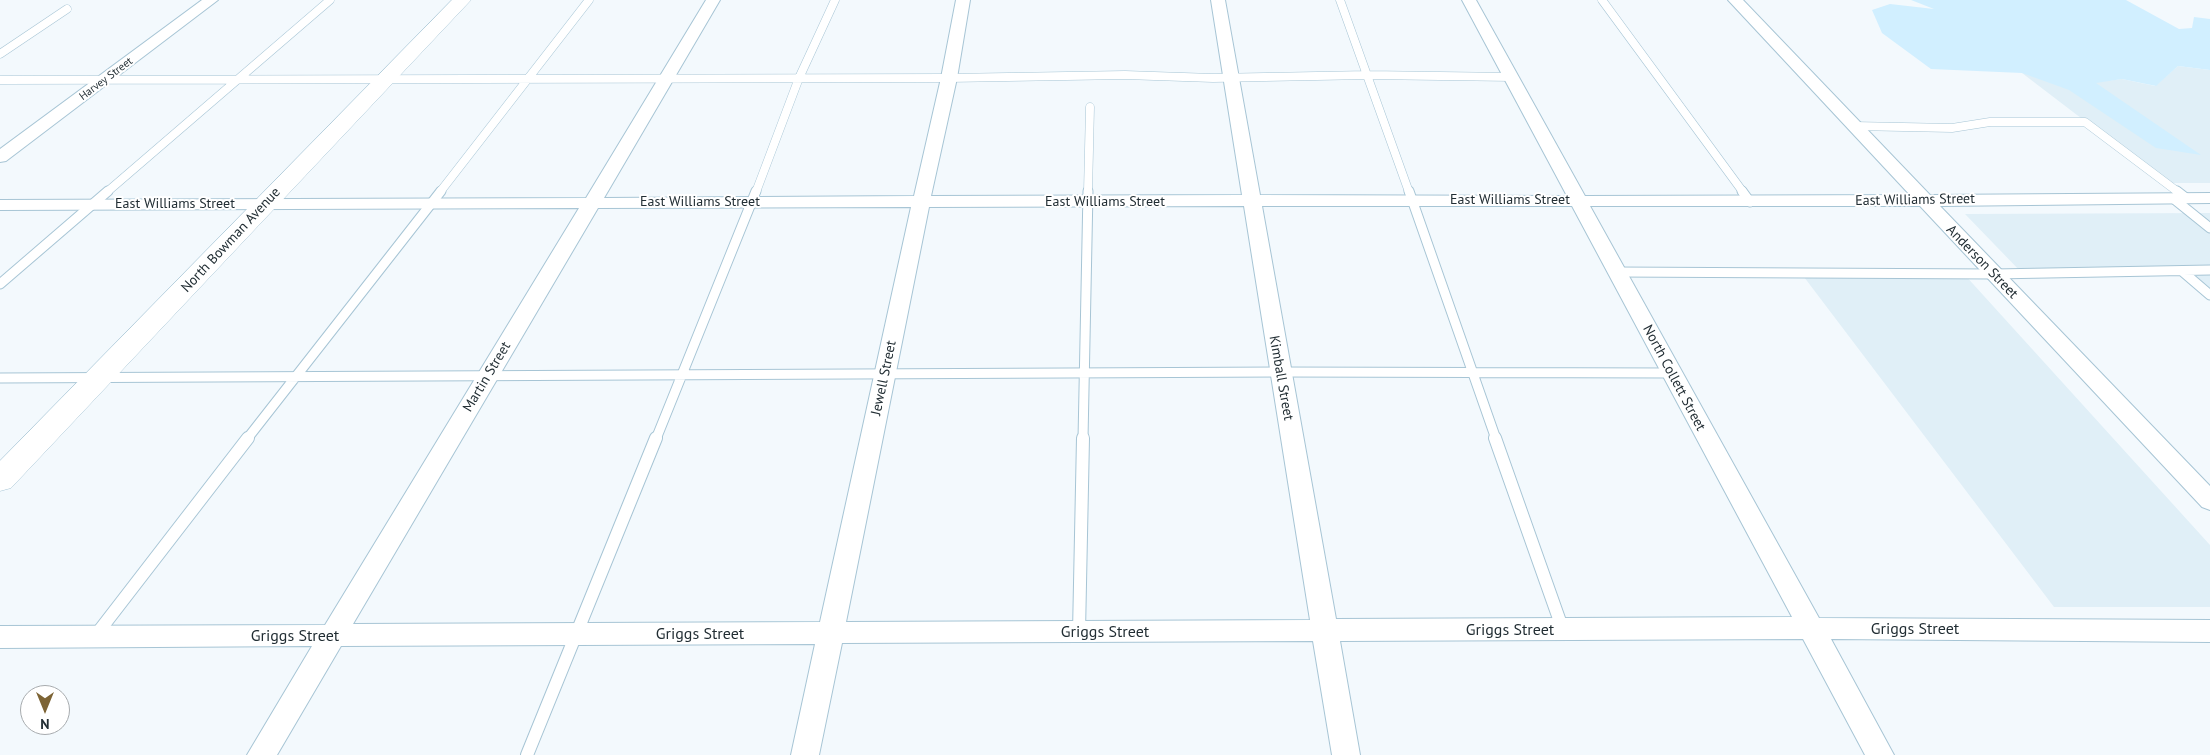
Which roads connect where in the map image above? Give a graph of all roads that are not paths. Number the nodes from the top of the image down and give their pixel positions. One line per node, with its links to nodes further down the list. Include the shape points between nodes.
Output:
1 (211, 0): 24 (street, Harvey Street)
2 (330, 0): 25 (lane)
3 (462, 0): 21 (street, North Bowman Avenue)
4 (589, 0): 22 (lane)
5 (714, 0): 17 (street, Martin Street)
6 (835, 0): 18 (lane)
7 (963, 0): 19 (street, Jewell Street)
8 (1218, 0): 20 (street, Kimball Street)
9 (1340, 0): 15 (lane)
10 (1469, 0): 16 (street, North Collett Street)
11 (1602, 0): 38 (lane)
12 (1735, 0): 27 (street, Anderson Street)
13 (67, 9): 14 (lane)
14 (0, 54)
15 (1368, 75): 16 (lane); 20 (lane); 31 (lane)
16 (1512, 77): 32 (street, North Collett Street)
17 (668, 78): 18 (lane); 22 (lane); 35 (street, Martin Street)
18 (799, 78): 19 (lane); 36 (lane)
19 (949, 78): 20 (lane, via 1125,75); 41 (street, Jewell Street)
20 (1232, 78): 34 (street, Kimball Street)
21 (385, 79): 22 (lane); 25 (lane); 39 (street, North Bowman Avenue)
22 (529, 79): 40 (lane)
23 (0, 80): 24 (lane)
24 (104, 80): 25 (lane); 28 (street, Harvey Street)
25 (236, 80): 42 (lane)
26 (1090, 107): 37 (lane)
27 (1854, 126): 29 (lane, via 1952,128 1990,122 2085,122); 33 (street, Anderson Street)
28 (0, 157)
29 (2180, 198): 30 (street, East Williams Street); 33 (street, East Williams Street); 44 (lane)
30 (2210, 198)
31 (1411, 200): 32 (street, East Williams Street); 34 (street, East Williams Street); 52 (lane)
32 (1578, 200): 38 (street, East Williams Street); 47 (street, North Collett Street)
33 (1923, 200): 38 (street, East Williams Street); 48 (street, Anderson Street)
34 (1252, 201): 37 (street, East Williams Street); 51 (street, Kimball Street)
35 (593, 202): 36 (street, East Williams Street); 40 (street, East Williams Street); 56 (street, Martin Street)
36 (752, 202): 41 (street, East Williams Street); 57 (lane)
37 (1088, 202): 41 (street, East Williams Street); 54 (lane)
38 (1750, 202)
39 (266, 203): 40 (street, East Williams Street); 42 (street, East Williams Street); 58 (street, North Bowman Avenue)
40 (430, 203): 59 (lane)
41 (920, 203): 55 (street, Jewell Street)
42 (92, 204): 43 (street, East Williams Street); 49 (lane)
43 (0, 205)
44 (2210, 228)
45 (2210, 270): 46 (lane)
46 (2182, 271): 48 (lane); 50 (lane)
47 (1617, 272): 48 (lane); 53 (street, North Collett Street)
48 (1994, 274): 62 (street, Anderson Street)
49 (0, 284)
50 (2210, 295)
51 (1280, 372): 52 (lane); 54 (lane); 66 (street, Kimball Street)
52 (1474, 373): 53 (lane); 64 (lane)
53 (1671, 373): 63 (street, North Collett Street)
54 (1084, 374): 55 (lane); 67 (lane)
55 (885, 375): 57 (lane); 68 (street, Jewell Street)
56 (488, 376): 57 (lane); 59 (lane); 70 (street, Martin Street)
57 (682, 376): 69 (lane)
58 (100, 377): 59 (lane); 60 (lane); 61 (street, North Bowman Avenue)
59 (294, 377): 72 (lane)
60 (0, 378)
61 (0, 480)
62 (2210, 501)
63 (1812, 628): 64 (street, Griggs Street); 65 (street, Griggs Street); 77 (street, North Collett Street)
64 (1563, 630): 66 (street, Griggs Street)
65 (2210, 630)
66 (1326, 631): 67 (street, Griggs Street); 76 (street, Kimball Street)
67 (1079, 632): 68 (street, Griggs Street)
68 (830, 634): 69 (street, Griggs Street); 75 (street, Jewell Street)
69 (576, 635): 70 (street, Griggs Street); 74 (lane)
70 (333, 636): 72 (street, Griggs Street); 73 (street, Martin Street)
71 (0, 637): 72 (street, Griggs Street)
72 (95, 637)
73 (261, 755)
74 (527, 755)
75 (805, 755)
76 (1346, 755)
77 (1880, 755)

